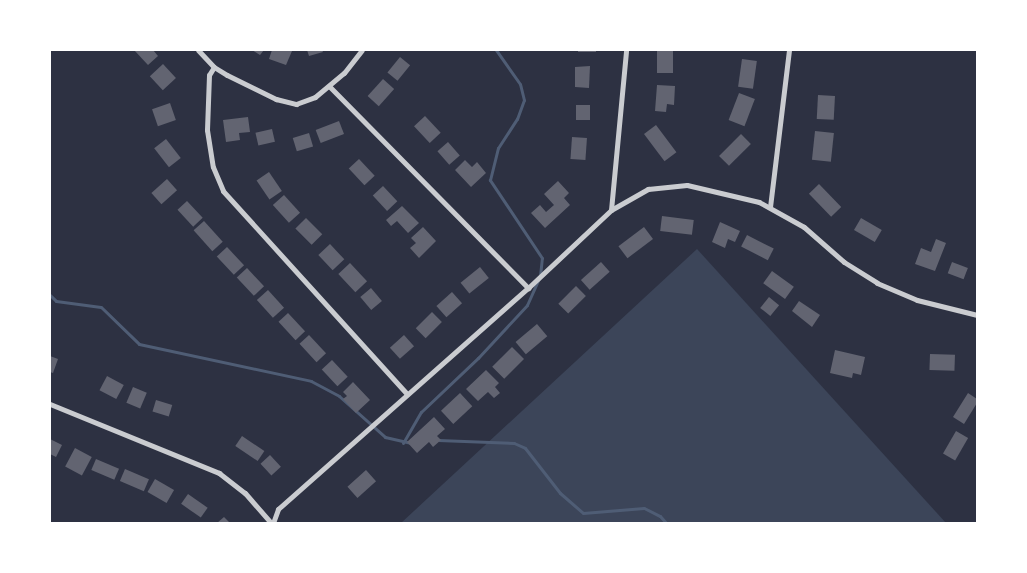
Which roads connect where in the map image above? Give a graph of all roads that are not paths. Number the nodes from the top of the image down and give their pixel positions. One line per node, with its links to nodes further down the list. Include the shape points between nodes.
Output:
1 (198, 50): 5 (street)
2 (362, 50): 6 (street)
3 (626, 50): 8 (street)
4 (789, 50): 7 (street)
5 (214, 67): 6 (street, via 276,99 296,104 315,97); 11 (street, via 210,75 207,130 216,178 223,192)
6 (328, 86): 9 (street)
7 (770, 207): 8 (street, via 721,191 674,185 648,189); 10 (street, via 804,228 844,262 877,283 918,300)
8 (611, 210): 9 (street)
9 (528, 288): 11 (street)
10 (977, 315)
11 (407, 394): 13 (street, via 278,509)
12 (50, 404): 13 (street, via 219,473 245,493)
13 (272, 522)

